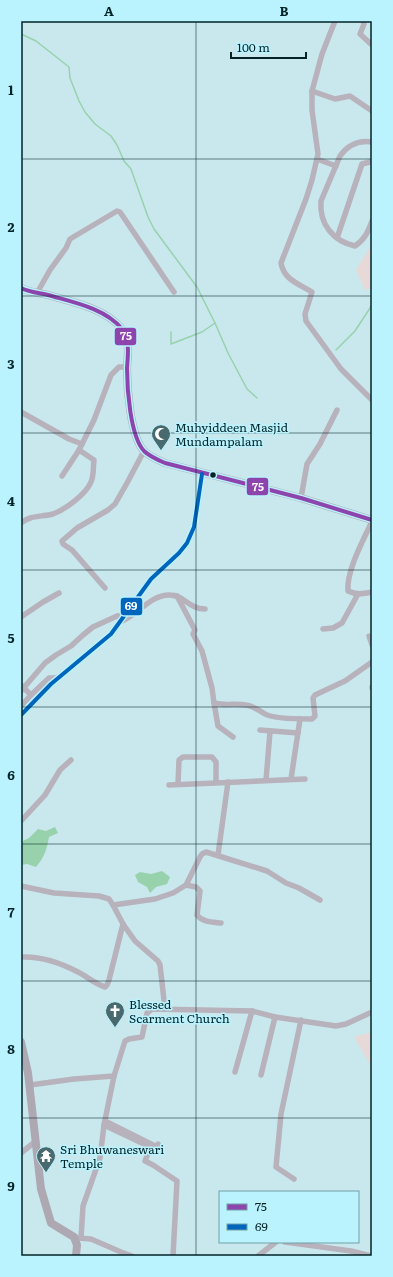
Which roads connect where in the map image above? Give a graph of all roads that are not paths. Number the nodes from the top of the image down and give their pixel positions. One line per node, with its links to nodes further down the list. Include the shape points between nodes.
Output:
1 (334, 21): 4 (street)
2 (363, 21): 3 (street, via 360,34)
3 (372, 45)
4 (312, 91): 5 (street, via 335,99 350,96); 7 (street)
5 (372, 111)
6 (372, 142): 9 (street, via 364,141 349,146 340,156)
7 (317, 159): 9 (street); 16 (street, via 312,180 281,263 288,278 312,292 305,314 306,321 341,369)
8 (372, 163): 11 (street, via 362,164)
9 (336, 166): 11 (street, via 321,201 321,214 327,229)
10 (372, 221): 11 (street, via 367,235 355,246)
11 (337, 238)
12 (21, 288): 14 (main road)
13 (174, 292): 14 (street, via 117,211 70,239)
14 (37, 293): 15 (main road, via 90,308 115,323 122,330 129,349)
15 (128, 367): 19 (street, via 118,367 111,375); 21 (main road, via 131,415 136,435)
16 (372, 400)
17 (337, 410): 24 (street, via 307,464)
18 (21, 412): 19 (street)
19 (82, 444): 20 (street)
20 (79, 450): 23 (street); 26 (street, via 94,460 92,480 87,489 59,511 26,519)
21 (144, 450): 22 (main road, via 165,463); 27 (street, via 115,504 77,528 62,541)
22 (202, 474): 24 (main road); 33 (street, via 194,527 187,543 151,579)
23 (62, 476)
24 (301, 498): 25 (main road)
25 (372, 521): 30 (street, via 355,558 347,585 348,591)
26 (21, 523)
27 (105, 588)
28 (372, 592): 30 (street)
29 (59, 593): 34 (street)
30 (358, 594): 36 (street, via 342,623 333,628)
31 (176, 596): 32 (street, via 197,609); 35 (street, via 157,598); 43 (street, via 195,630 193,634 202,651)
32 (205, 609)
33 (124, 614): 35 (street); 41 (street, via 88,631 45,663)
34 (21, 617)
35 (120, 622): 40 (street, via 100,644)
36 (323, 629)
37 (369, 636): 38 (street)
38 (372, 645)
39 (372, 662): 46 (street, via 345,681 315,695 315,716 312,719)
40 (59, 677): 42 (street, via 49,678); 45 (street)
41 (22, 688): 42 (street)
42 (31, 695): 44 (street)
43 (214, 703): 46 (street, via 246,705 266,715); 50 (street, via 218,726)
44 (21, 706)
45 (21, 715)
46 (300, 719): 49 (street)
47 (260, 730): 48 (street)
48 (270, 732): 49 (street); 54 (street)
49 (298, 733): 52 (street)
50 (233, 737)
51 (71, 760): 59 (street, via 60,770 45,795)
52 (292, 779): 53 (street); 54 (street)
53 (305, 779)
54 (266, 780): 56 (street)
55 (216, 782): 56 (street); 57 (street); 57 (street, via 216,762 212,757 183,757 179,760)
56 (228, 782): 60 (street)
57 (178, 784): 58 (street)
58 (168, 785)
59 (21, 821)
60 (218, 856): 61 (street, via 206,852 202,854); 63 (street, via 267,870)
61 (186, 885): 64 (street, via 164,896); 65 (street, via 196,887 200,891 198,917 205,921)
62 (21, 886): 64 (street, via 54,893 99,896 109,899)
63 (320, 900)
64 (113, 905): 66 (street)
65 (221, 923)
66 (123, 924): 67 (street, via 108,985 105,987 60,965 40,958); 68 (street, via 135,941 160,965)
67 (21, 957)
68 (165, 1009): 69 (street); 76 (street, via 149,1011 142,1037 125,1041)
69 (252, 1011): 71 (street); 74 (street)
70 (372, 1012): 72 (street, via 336,1026)
71 (275, 1017): 72 (street); 75 (street)
72 (301, 1020): 83 (street, via 281,1114 276,1167)
73 (22, 1048): 77 (main road)
74 (235, 1072)
75 (261, 1074)
76 (114, 1076): 77 (street); 78 (street)
77 (30, 1085): 79 (main road)
78 (104, 1123): 80 (street); 84 (street, via 100,1158 83,1206)
79 (36, 1141): 82 (street); 84 (main road, via 41,1189 51,1223)
80 (148, 1144): 81 (street, via 157,1147); 89 (street, via 149,1150 145,1161 177,1181)
81 (158, 1144)
82 (21, 1153)
83 (294, 1179)
84 (78, 1237): 87 (main road); 88 (street, via 91,1239)
85 (275, 1243): 90 (street)
86 (292, 1243): 91 (street)
87 (76, 1256)
88 (132, 1256)
89 (173, 1256)
90 (258, 1256)
91 (371, 1256)

